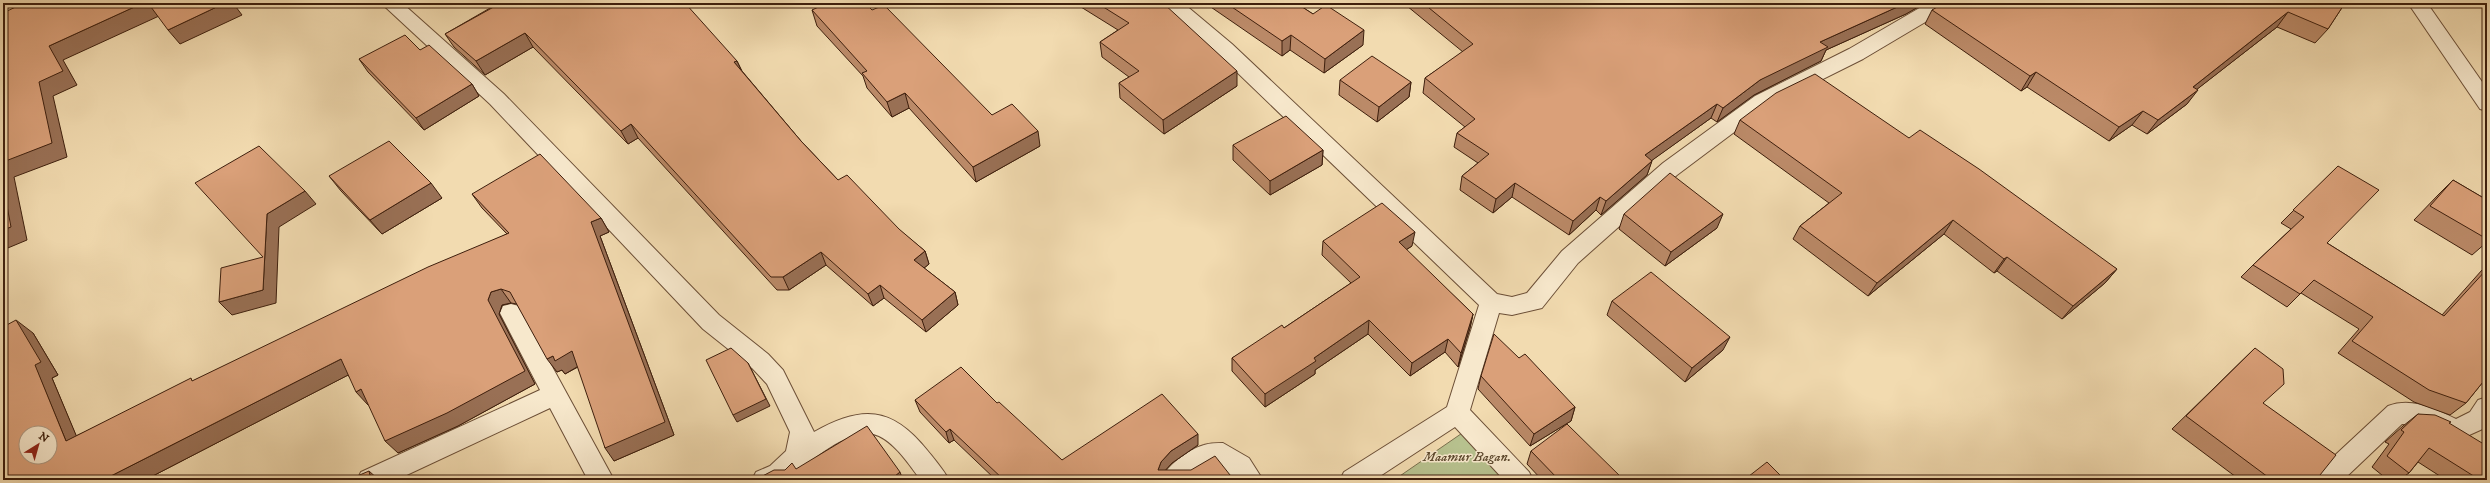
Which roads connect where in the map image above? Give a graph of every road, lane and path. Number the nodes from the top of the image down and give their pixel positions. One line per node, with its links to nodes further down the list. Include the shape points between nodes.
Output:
1 (390, 3): 11 (street, via 497,99 711,322 760,361 775,377 802,432)
2 (1171, 3): 6 (street, via 1225,49)
3 (1942, 3): 6 (street, via 1856,54 1762,101 1664,174 1570,256 1534,301 1512,306)
4 (2417, 3): 5 (street)
5 (2487, 104)
6 (1491, 302): 10 (street)
7 (511, 313): 8 (street)
8 (555, 394): 12 (street); 13 (street)
9 (2487, 407): 20 (street, via 2479,419 2456,430 2422,415 2397,413)
10 (1458, 413): 18 (street); 19 (street)
11 (797, 456): 14 (street, via 779,474); 15 (street, via 842,429 862,423 878,423 894,432)
12 (370, 480)
13 (601, 480)
14 (764, 480)
15 (936, 480)
16 (1173, 480): 17 (street, via 1206,455 1223,454 1240,466)
17 (1250, 480)
18 (1353, 480)
19 (1520, 480)
20 (2326, 480)

